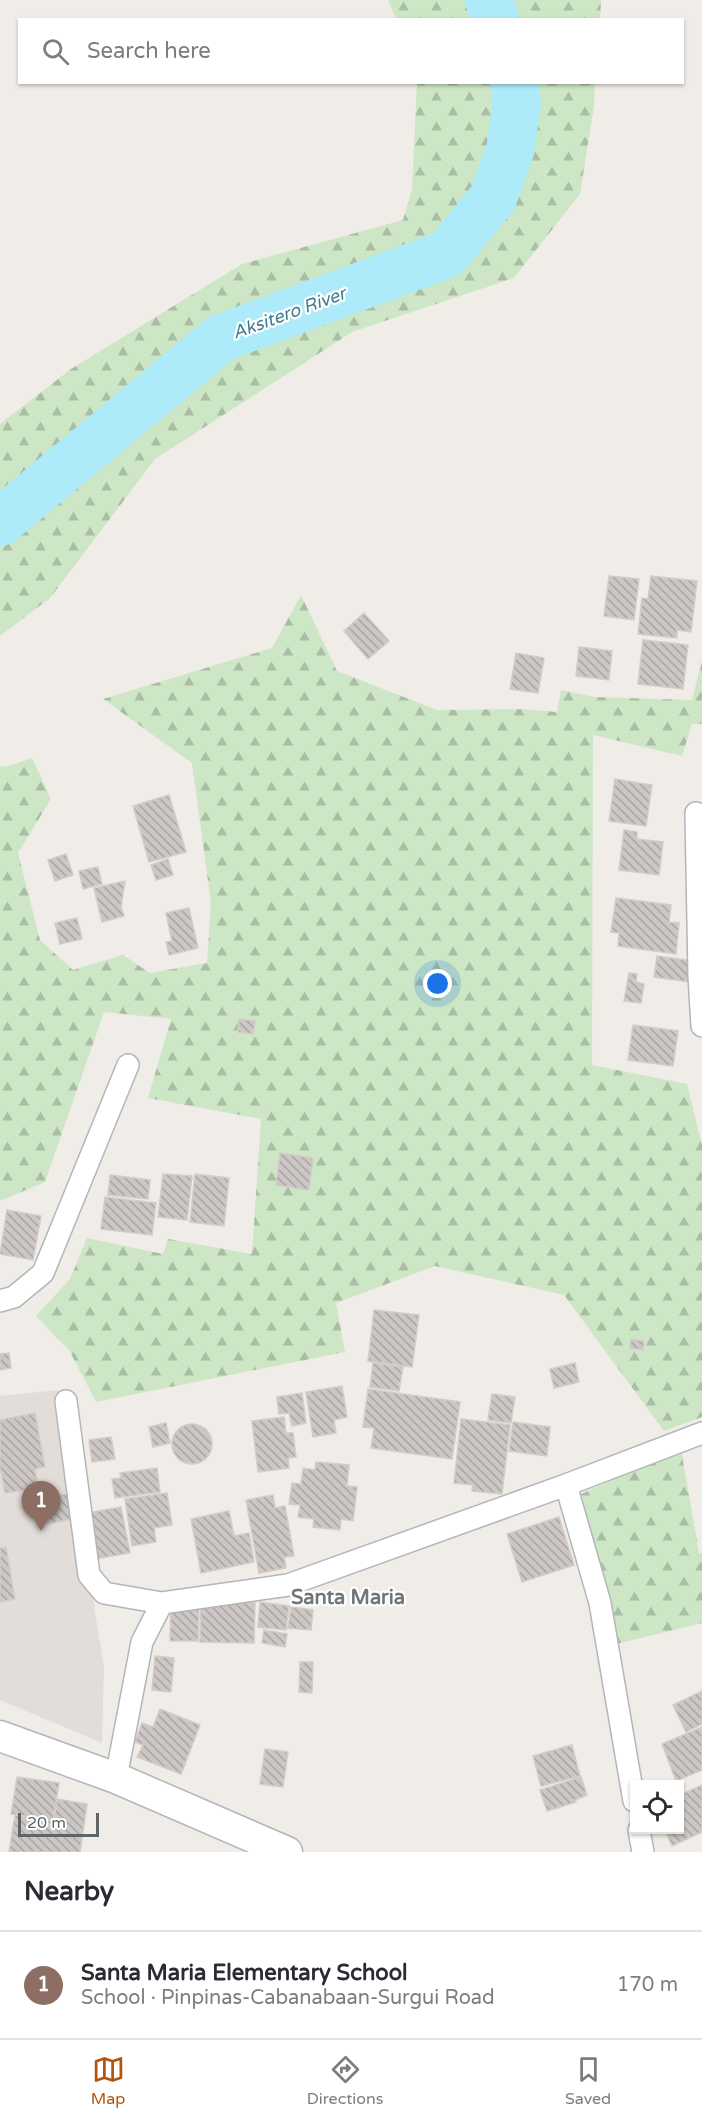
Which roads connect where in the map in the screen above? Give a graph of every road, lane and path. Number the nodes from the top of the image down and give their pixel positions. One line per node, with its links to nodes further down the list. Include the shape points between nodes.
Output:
1 (696, 813): 2 (street)
2 (702, 1026)
3 (128, 1065): 4 (street, via 43,1273 14,1297)
4 (0, 1301)
5 (66, 1401): 8 (street, via 89,1575 104,1593)
6 (702, 1433): 7 (street)
7 (566, 1485): 8 (street, via 288,1585); 11 (street, via 600,1603)
8 (162, 1602): 10 (street, via 142,1642)
9 (0, 1736): 10 (street)
10 (116, 1778): 13 (street)
11 (630, 1780)
12 (640, 1834): 14 (street)
13 (287, 1852)
14 (643, 1852)

